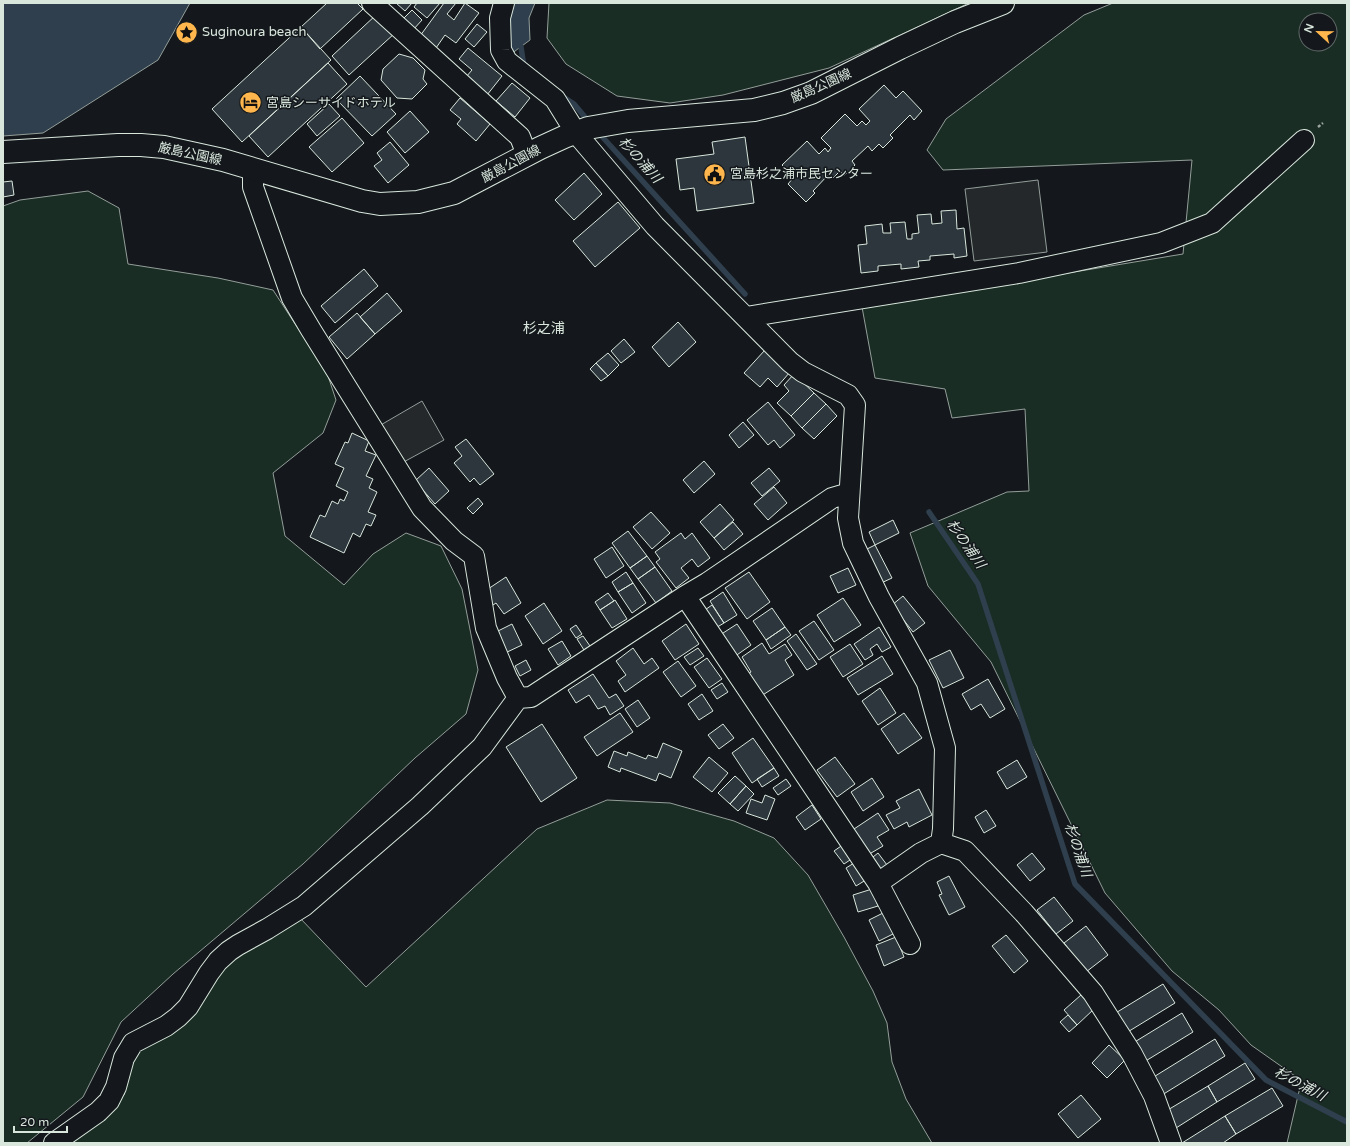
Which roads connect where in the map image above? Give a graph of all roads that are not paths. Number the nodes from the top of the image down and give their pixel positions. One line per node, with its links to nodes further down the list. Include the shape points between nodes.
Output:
1 (372, 3): 7 (street, via 520,136)
2 (504, 3): 4 (street, via 500,26 502,50 508,62 555,99)
3 (1002, 3): 4 (main road, 厳島公園線, via 900,48 812,93 783,103 754,110 618,122)
4 (582, 130): 7 (main road, 厳島公園線); 9 (street, via 655,226)
5 (1304, 140): 9 (street, via 1212,223 1161,244 1019,274)
6 (3, 152): 8 (main road, 厳島公園線, via 141,145 188,151)
7 (527, 155): 8 (main road, 厳島公園線, via 454,193 399,204 362,201)
8 (254, 169): 12 (street, via 252,187 292,298 422,508 454,541 474,556 486,628)
9 (746, 317): 10 (street, via 790,362 803,372 848,395 855,405)
10 (849, 493): 11 (street, via 832,498); 13 (street, via 848,518 853,543 879,597 927,683 944,748)
11 (685, 596): 12 (street, via 531,697); 14 (street)
12 (518, 698): 16 (street, via 482,746 420,806 304,906 223,956 188,1007 178,1017 133,1043 124,1058 109,1101 98,1112)
13 (941, 843): 14 (street); 17 (street, via 965,851 1024,913 1093,993 1132,1054 1154,1096)
14 (878, 883): 15 (street)
15 (910, 944)
16 (54, 1143)
17 (1171, 1143)

